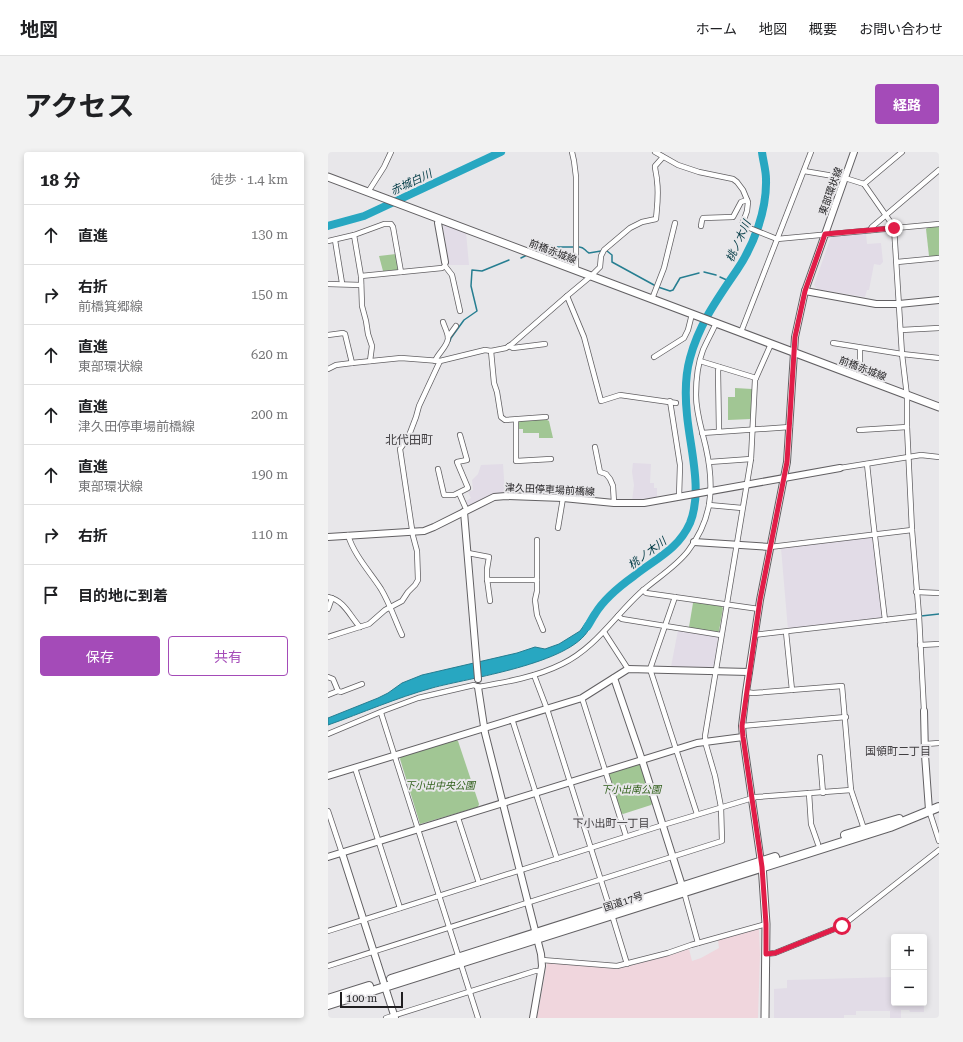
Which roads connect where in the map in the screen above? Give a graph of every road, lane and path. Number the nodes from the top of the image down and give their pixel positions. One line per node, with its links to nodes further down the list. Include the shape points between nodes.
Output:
1 (391, 152): 13 (street)
2 (572, 152): 30 (street, via 576,177)
3 (655, 152): 7 (street)
4 (811, 152): 9 (street)
5 (854, 152): 11 (street, 東部環状線)
6 (902, 152): 12 (street)
7 (663, 157): 14 (street, via 678,165 735,180); 33 (street, via 654,166 658,192 656,219 630,228 604,250 600,267)
8 (939, 170): 15 (street)
9 (804, 171): 11 (street); 24 (street)
10 (328, 177): 13 (main road)
11 (845, 178): 12 (street); 22 (street, 東部環状線)
12 (864, 184): 15 (street)
13 (368, 192): 16 (main road, 前橋赤城線)
14 (747, 200): 19 (street, via 741,202 733,217 704,218); 24 (street, via 747,211 742,224)
15 (886, 214): 20 (street); 21 (street)
16 (439, 219): 29 (street); 30 (main road, 前橋赤城線)
17 (675, 223): 39 (street, via 664,268)
18 (939, 224): 20 (street)
19 (701, 226)
20 (894, 228): 21 (street); 28 (street)
21 (870, 230): 22 (street)
22 (825, 234): 24 (street); 37 (street, 東部環状線)
23 (354, 235): 25 (street); 31 (street, via 391,224); 32 (street)
24 (777, 239): 49 (street)
25 (335, 240): 26 (street); 35 (street)
26 (328, 241)
27 (939, 258): 28 (street)
28 (896, 262): 41 (street)
29 (445, 264): 31 (street, via 442,268); 42 (street, via 452,275)
30 (576, 271): 33 (main road, 前橋赤城線)
31 (401, 272): 32 (street)
32 (361, 276): 36 (street)
33 (591, 276): 38 (street); 39 (main road, 前橋赤城線)
34 (328, 284): 35 (street)
35 (342, 284): 36 (street)
36 (361, 285): 62 (street, via 362,306 372,346)
37 (805, 291): 41 (street, via 872,304); 58 (street, 東部環状線)
38 (567, 296): 55 (street); 71 (street, via 584,336 601,401 620,395)
39 (652, 299): 43 (main road, 前橋赤城線)
40 (939, 300): 41 (street)
41 (899, 304): 48 (street)
42 (460, 311)
43 (694, 314): 45 (main road, 前橋赤城線); 60 (street, via 684,338)
44 (443, 322): 51 (street)
45 (714, 322): 49 (main road, 前橋赤城線); 64 (street)
46 (456, 326): 51 (street)
47 (939, 328): 48 (street)
48 (901, 330): 59 (street)
49 (741, 332): 54 (main road, 前橋赤城線)
50 (328, 335): 65 (street, via 345,334)
51 (448, 337): 63 (street, via 438,354)
52 (833, 343): 56 (street)
53 (544, 344): 55 (street, via 513,348)
54 (771, 344): 58 (main road, 前橋赤城線); 69 (street)
55 (509, 346): 57 (street)
56 (860, 348): 59 (street); 68 (street)
57 (491, 351): 63 (street, via 485,350); 75 (street, via 494,383 502,417 505,420)
58 (794, 353): 68 (main road, 前橋赤城線); 76 (street)
59 (902, 354): 61 (street); 70 (street)
60 (654, 357)
61 (939, 358)
62 (370, 361): 63 (street, via 401,358); 65 (street)
63 (437, 361): 104 (street, via 408,438 400,449)
64 (700, 361): 66 (street); 81 (street, via 696,395)
65 (352, 363): 67 (street, via 336,365)
66 (719, 367): 69 (street); 80 (street)
67 (328, 370)
68 (860, 377): 70 (main road, 前橋赤城線)
69 (756, 378): 78 (street)
70 (907, 396): 73 (main road, 前橋赤城線); 77 (street)
71 (670, 401): 72 (street); 96 (street, via 680,465)
72 (676, 403)
73 (939, 407)
74 (546, 417): 75 (street)
75 (516, 420): 86 (street, via 516,461)
76 (790, 427): 78 (street); 92 (street)
77 (907, 427): 79 (street); 84 (street)
78 (753, 429): 80 (street); 87 (street)
79 (858, 430)
80 (719, 431): 81 (street)
81 (702, 433): 88 (street)
82 (460, 435): 95 (street, via 466,460 457,462 468,488)
83 (595, 447): 98 (street, via 600,472 606,474 613,486)
84 (908, 457): 85 (street, via 925,454); 89 (street); 103 (street)
85 (939, 457)
86 (551, 459)
87 (751, 459): 88 (street); 93 (street)
88 (709, 462): 94 (street)
89 (867, 464): 90 (street); 105 (street)
90 (840, 468): 92 (street)
91 (438, 469): 95 (street, via 444,496)
92 (785, 478): 93 (street); 111 (street)
93 (746, 485): 94 (street); 100 (street)
94 (710, 491): 96 (street, 津久田停車場前橋線); 99 (street)
95 (459, 493): 101 (street)
96 (681, 497): 98 (street, 津久田停車場前橋線, via 644,503)
97 (563, 498): 98 (street, 津久田停車場前橋線); 101 (street, 津久田停車場前橋線, via 494,497); 102 (street)
98 (614, 503)
99 (709, 505): 100 (street); 109 (street)
100 (742, 508): 110 (street)
101 (465, 512): 104 (street, 津久田停車場前橋線, via 434,527); 112 (street)
102 (558, 528)
103 (912, 530): 105 (street); 116 (street)
104 (412, 532): 106 (street, 津久田停車場前橋線); 122 (street, via 417,551 418,580 402,601)
105 (875, 534): 111 (street); 127 (street)
106 (348, 536): 107 (street, 津久田停車場前橋線); 122 (street)
107 (328, 537)
108 (537, 540): 114 (street)
109 (694, 542): 110 (street); 115 (street, via 682,557)
110 (736, 545): 111 (street); 121 (street)
111 (770, 546): 123 (street)
112 (468, 552): 113 (street, via 489,557); 146 (street)
113 (487, 580): 114 (street); 120 (street)
114 (537, 580): 130 (street, via 537,613)
115 (643, 590): 118 (street, via 646,593); 125 (street)
116 (916, 592): 117 (street); 126 (street)
117 (939, 592)
118 (675, 597): 121 (street); 128 (street)
119 (330, 598): 124 (street); 129 (street, via 337,600 348,610)
120 (490, 602)
121 (727, 603): 123 (street); 134 (street)
122 (390, 607): 129 (street, via 369,624); 133 (street)
123 (759, 608): 135 (street)
124 (328, 609)
125 (618, 616): 128 (street, via 622,620); 131 (street)
126 (919, 616): 127 (street); 138 (street)
127 (885, 620): 132 (street)
128 (665, 626): 134 (street); 140 (street)
129 (360, 627): 136 (street)
130 (543, 630)
131 (604, 632): 139 (street); 143 (street, via 569,660)
132 (786, 632): 135 (street); 149 (street)
133 (402, 635)
134 (721, 635): 141 (street)
135 (754, 635): 142 (street)
136 (328, 637)
137 (939, 644): 138 (street)
138 (920, 645): 155 (street)
139 (628, 669): 140 (street); 145 (street)
140 (650, 669): 141 (street); 166 (street)
141 (716, 670): 142 (street); 163 (street)
142 (749, 672): 151 (street)
143 (534, 676): 148 (street); 154 (street)
144 (328, 677): 150 (street, via 333,679)
145 (614, 678): 153 (street); 169 (street)
146 (478, 679): 148 (street)
147 (362, 684): 150 (street)
148 (478, 687): 156 (street, via 474,685 430,695); 160 (street)
149 (792, 690): 151 (street); 157 (street, via 842,686)
150 (338, 691): 152 (street)
151 (746, 692): 159 (street)
152 (328, 695)
153 (582, 698): 154 (street); 171 (street)
154 (546, 709): 158 (street); 173 (street)
155 (924, 711): 165 (street)
156 (381, 712): 161 (street); 167 (street)
157 (846, 717): 159 (street); 174 (street)
158 (512, 719): 160 (street); 175 (street)
159 (742, 726): 162 (street)
160 (484, 728): 167 (street); 179 (street)
161 (328, 734)
162 (743, 737): 163 (street); 178 (street)
163 (705, 741): 166 (street); 180 (street)
164 (939, 743): 165 (street)
165 (926, 744): 183 (street)
166 (676, 750): 169 (street); 184 (street)
167 (395, 755): 170 (street); 187 (street)
168 (820, 757): 177 (street)
169 (642, 760): 171 (street); 186 (street)
170 (355, 768): 172 (street); 191 (street)
171 (606, 771): 173 (street); 189 (street)
172 (328, 776)
173 (570, 782): 175 (street); 193 (street)
174 (851, 790): 177 (street); 188 (street)
175 (536, 792): 179 (street); 198 (street)
176 (809, 793): 177 (street); 178 (street); 192 (street, via 811,824)
177 (823, 793)
178 (752, 798): 180 (street); 199 (street)
179 (502, 803): 185 (street); 200 (street)
180 (721, 807): 184 (street); 196 (street, via 722,841)
181 (939, 807): 183 (highway, 国道17号)
182 (328, 811): 195 (street)
183 (926, 812): 188 (highway, 国道17号); 190 (street); 199 (highway, 国道17号, via 890,827)
184 (697, 814): 186 (street)
185 (458, 818): 187 (street); 202 (street)
186 (663, 825): 189 (street); 196 (street)
187 (418, 829): 191 (street); 204 (street)
188 (864, 829): 192 (highway, 国道17号)
189 (626, 836): 193 (street)
190 (939, 841)
191 (379, 842): 195 (street); 206 (street)
192 (818, 844): 199 (highway, 国道17号)
193 (591, 848): 198 (street); 201 (street)
194 (939, 850): 215 (street, via 842,926 775,953)
195 (342, 852): 197 (street); 208 (street)
196 (673, 856): 201 (street); 203 (street)
197 (328, 857)
198 (557, 859): 200 (street)
199 (762, 864): 203 (highway, 国道17号); 209 (main road)
200 (520, 870): 202 (street); 205 (street)
201 (600, 879): 205 (street); 207 (street)
202 (479, 883): 204 (street)
203 (683, 889): 207 (highway, 国道17号); 213 (street)
204 (439, 896): 206 (street); 210 (street)
205 (528, 902): 210 (street); 212 (street)
206 (400, 908): 208 (street)
207 (611, 912): 212 (highway, 国道17号); 218 (street)
208 (364, 920): 211 (street); 214 (street)
209 (766, 924): 213 (street); 215 (main road)
210 (450, 927): 214 (street); 216 (street)
211 (328, 931)
212 (537, 936): 216 (highway, 国道17号); 217 (street)
213 (698, 943): 218 (street, via 668,954)
214 (373, 951): 219 (street); 221 (street)
215 (766, 954): 229 (main road)
216 (460, 960): 221 (highway, 国道17号); 222 (street)
217 (542, 960): 218 (street, via 615,966); 220 (street)
218 (627, 964)
219 (328, 966)
220 (541, 971): 222 (street); 228 (street)
221 (384, 984): 223 (highway, 国道17号); 224 (highway, 国道17号); 225 (street)
222 (470, 992): 225 (street); 227 (street)
223 (328, 999)
224 (328, 1005)
225 (395, 1017): 226 (street)
226 (386, 1018)
227 (478, 1018)
228 (533, 1018)
229 (765, 1018)

